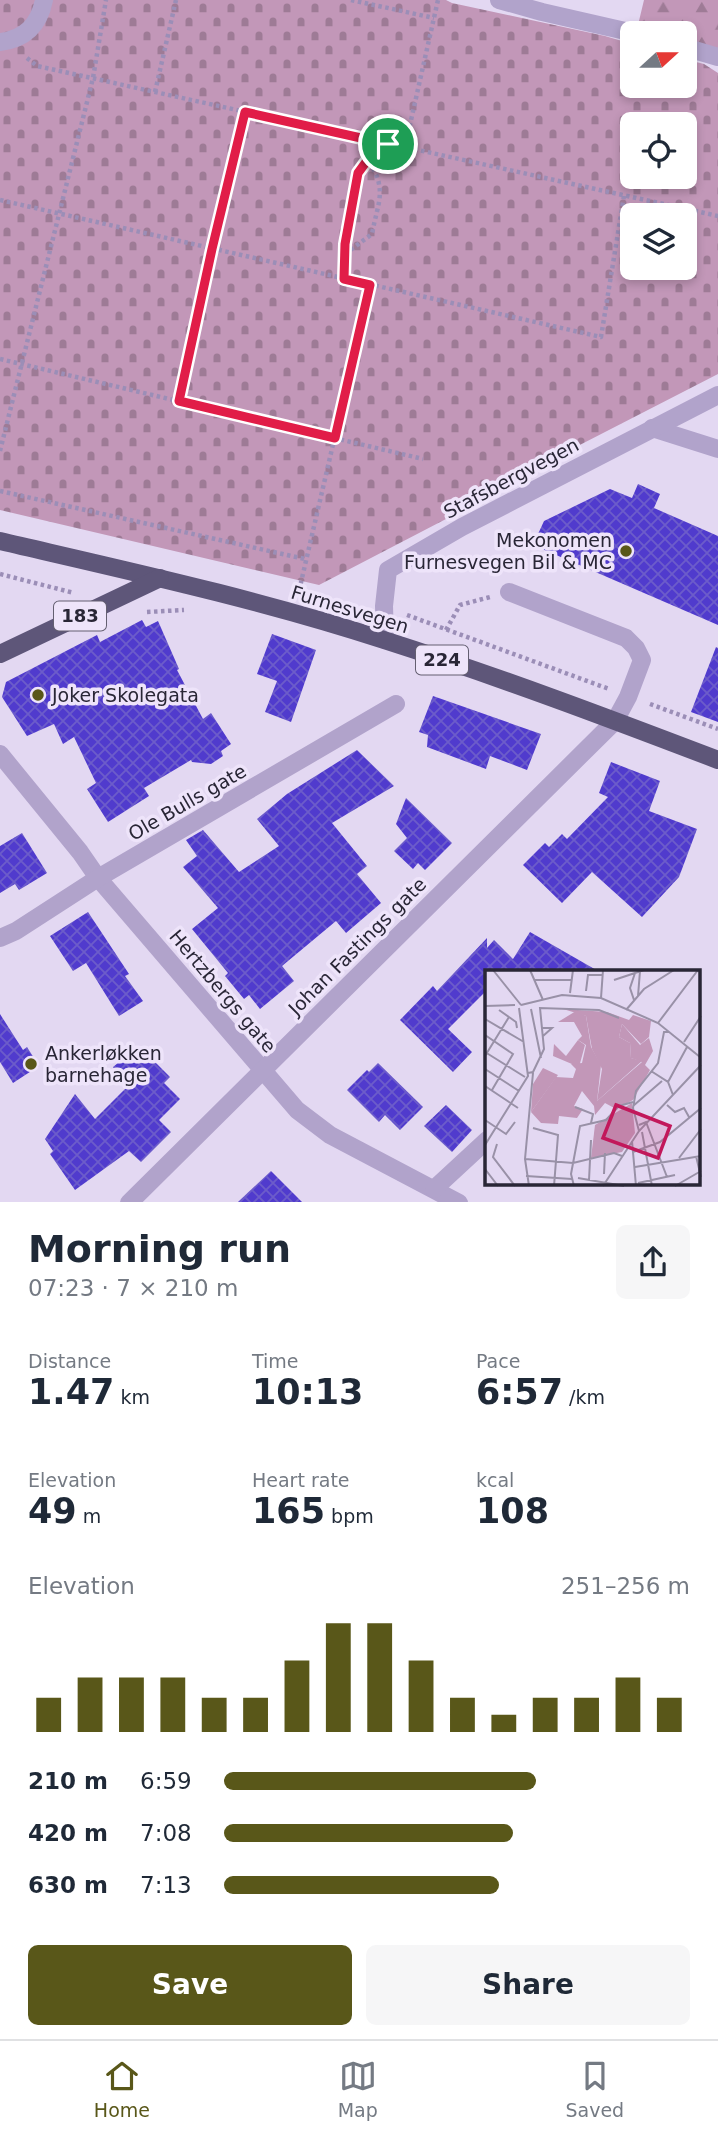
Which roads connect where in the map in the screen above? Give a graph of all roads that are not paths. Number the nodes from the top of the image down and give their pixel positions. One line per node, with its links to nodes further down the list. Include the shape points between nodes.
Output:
1 (44, 0): 4 (street, via 30,32)
2 (499, 0): 3 (street)
3 (620, 30)
4 (3, 42)
5 (697, 51): 6 (street)
6 (718, 57)
7 (718, 395): 8 (street, Stafsbergvegen)
8 (652, 428): 9 (street); 13 (street, Stafsbergvegen, via 388,570)
9 (718, 449)
10 (0, 541): 11 (main road, Furnesvegen / 224)
11 (160, 578): 13 (main road, Furnesvegen / 224); 14 (main road, 183)
12 (509, 592): 16 (street, Johan Fastings gate, via 626,638 636,648 642,660)
13 (385, 640): 16 (main road, Furnesvegen / 224)
14 (0, 654)
15 (396, 704): 19 (street, Ole Bulls gate)
16 (615, 721): 18 (main road, Furnesvegen / 224); 21 (street, Johan Fastings gate)
17 (0, 754): 19 (street, Hertzbergs gate)
18 (718, 760)
19 (98, 878): 20 (street, Ole Bulls gate); 21 (street, Hertzbergs gate)
20 (0, 938)
21 (262, 1070): 23 (street, Hertzbergs gate, via 297,1110 330,1135); 24 (street, Johan Fastings gate)
22 (485, 1142): 23 (street)
23 (434, 1189): 25 (street, Hertzbergs gate)
24 (129, 1202)
25 (459, 1202)

